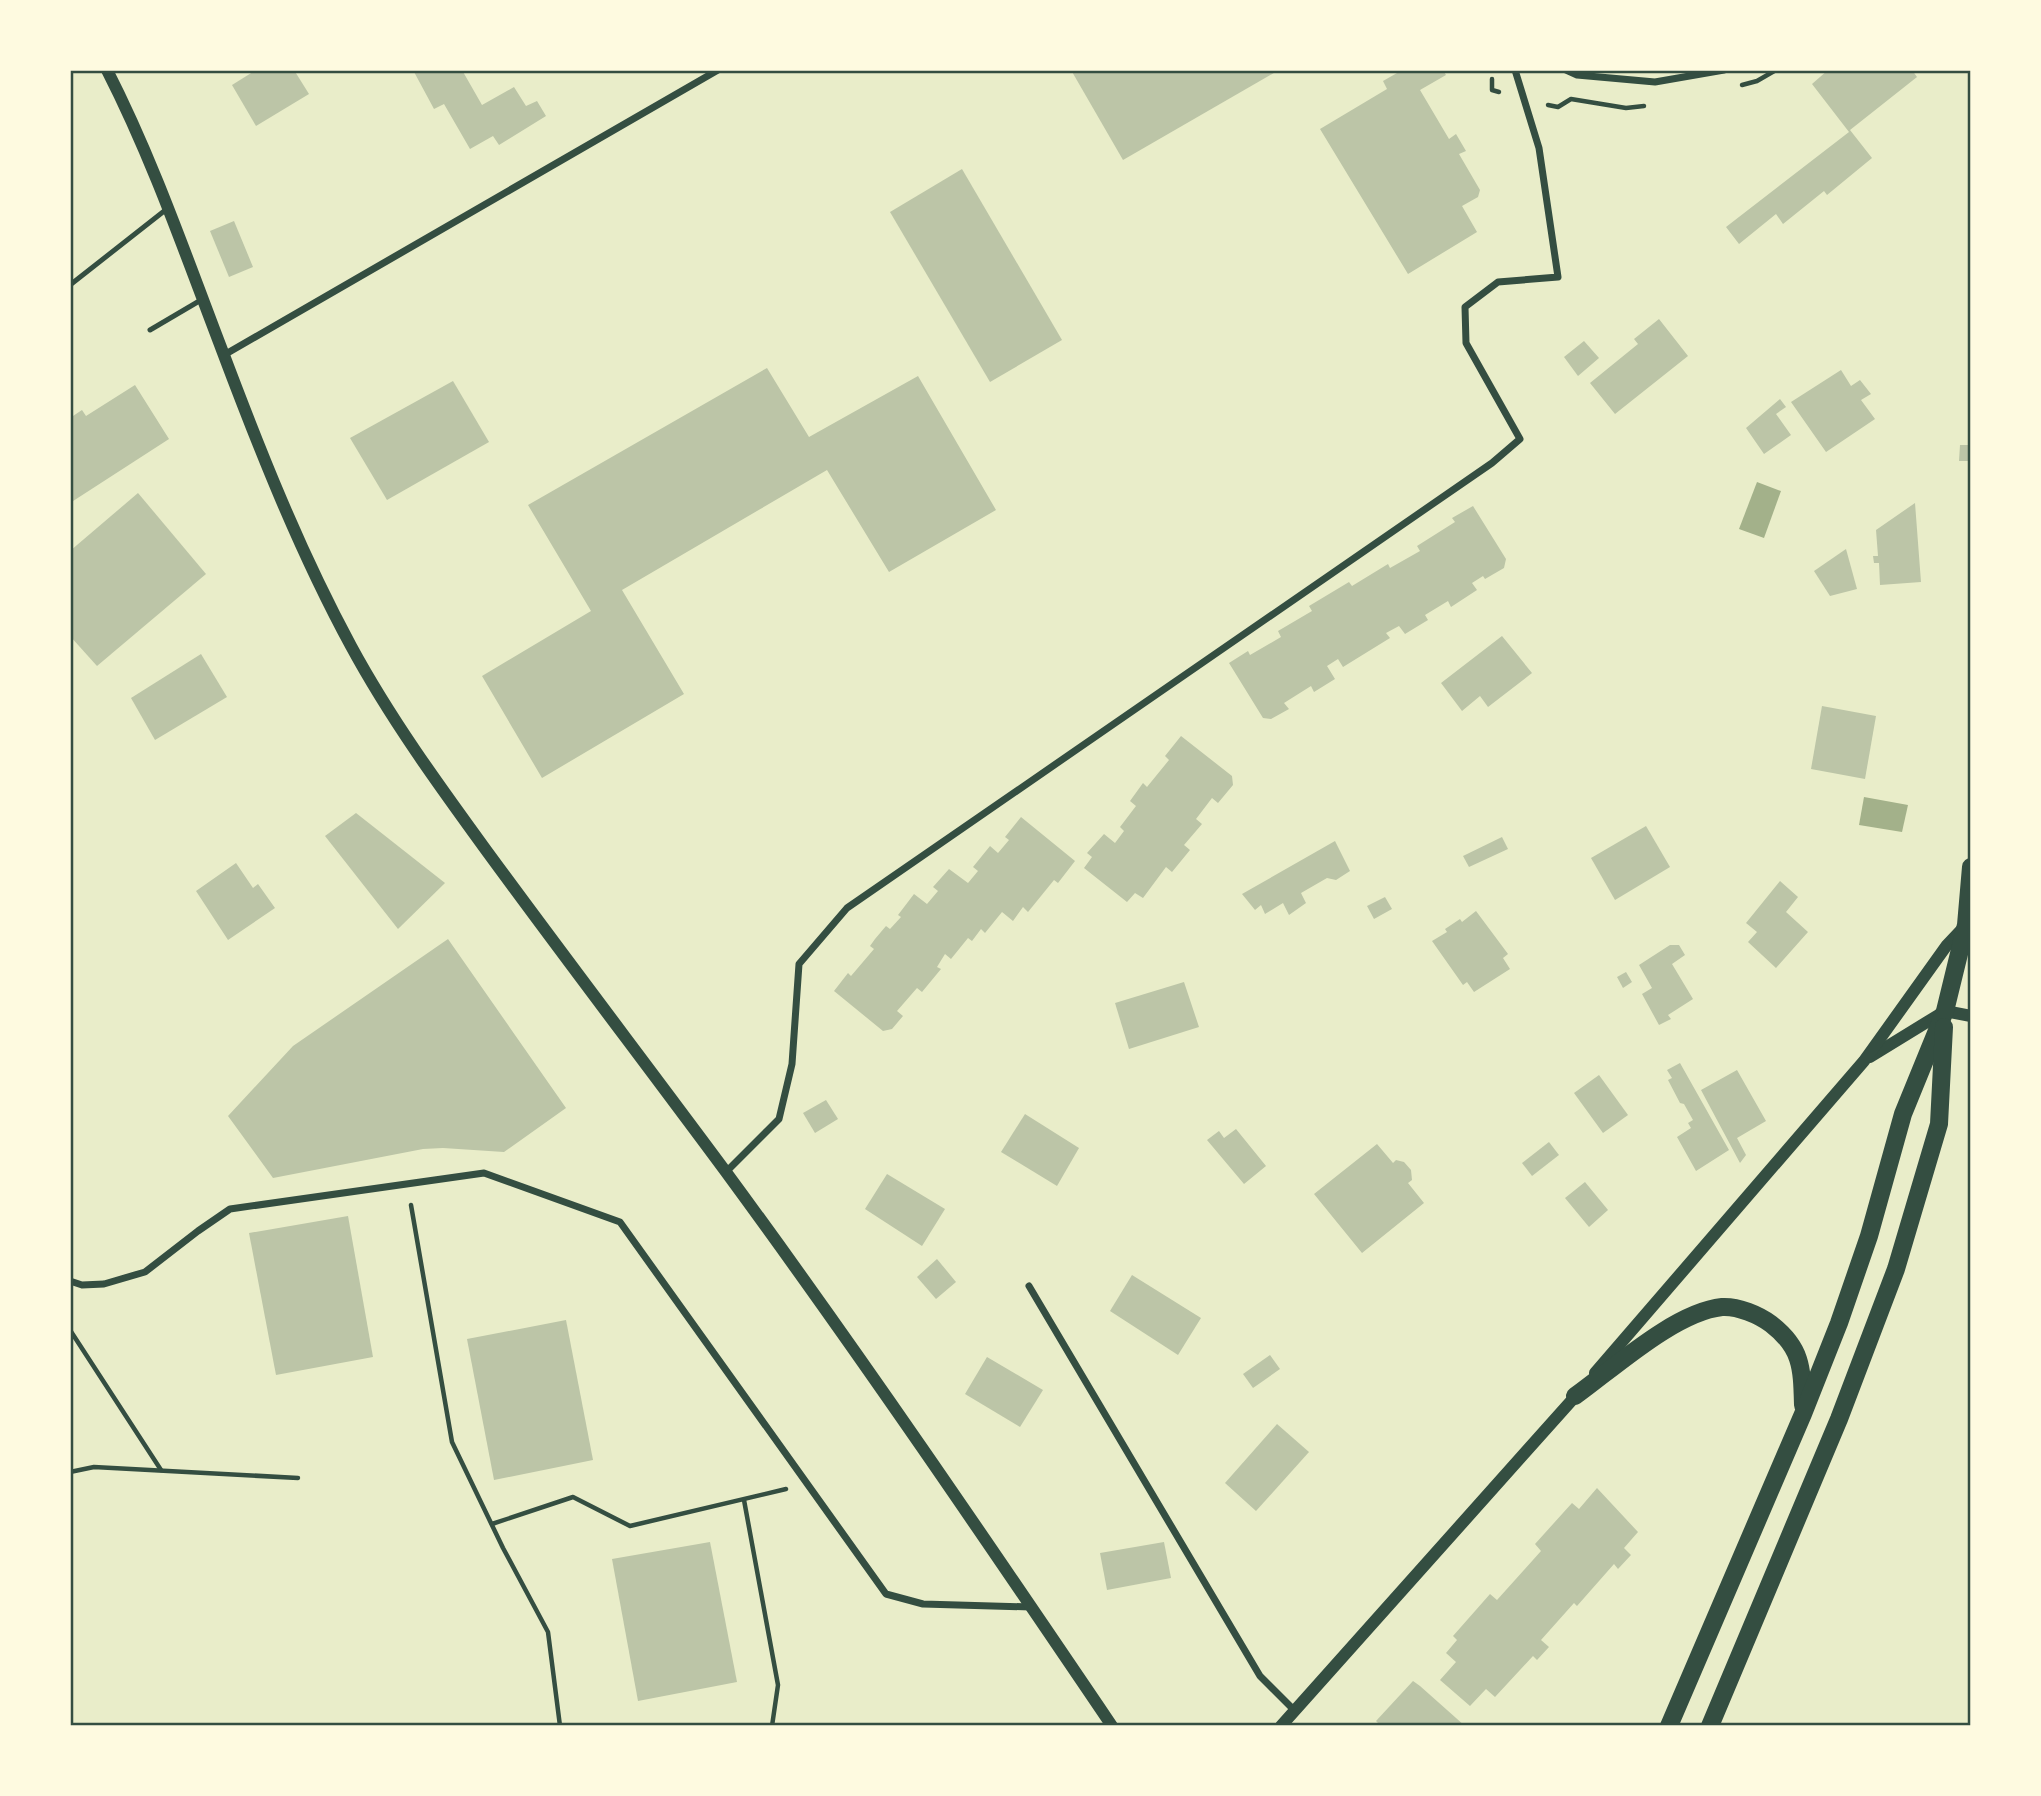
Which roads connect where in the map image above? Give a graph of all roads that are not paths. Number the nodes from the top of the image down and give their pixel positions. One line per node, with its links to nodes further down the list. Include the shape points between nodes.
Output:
1 (107, 70): 6 (street)
2 (718, 70): 10 (street)
3 (1515, 70): 16 (street, via 1539,148 1558,277 1498,282 1465,307 1466,343 1520,439 1492,463 847,908 800,964 792,1064 779,1119)
4 (1566, 70): 5 (street, via 1655,82)
5 (1724, 70)
6 (168, 208): 7 (lane); 8 (street)
7 (70, 285)
8 (204, 298): 9 (lane); 10 (street)
9 (150, 330)
10 (224, 355): 16 (street, via 302,548 383,701 580,979)
11 (1971, 867): 12 (main road)
12 (1968, 926): 13 (main road); 15 (street, via 1947,945)
13 (1945, 1011): 14 (street); 15 (street); 20 (main road, via 1903,1114 1869,1236); 26 (main road, via 1939,1124 1896,1269 1839,1419)
14 (1971, 1016)
15 (1864, 1061): 19 (street)
16 (726, 1172): 21 (street)
17 (70, 1281): 21 (street, via 104,1284 145,1272 230,1209 484,1173 620,1222 886,1594 923,1604)
18 (1029, 1286): 22 (street, via 1260,1676)
19 (1575, 1396): 20 (main road, via 1688,1316 1723,1307 1760,1315 1788,1337 1802,1370); 22 (street)
20 (1803, 1414): 25 (main road)
21 (1032, 1607): 23 (street)
22 (1296, 1712): 24 (street)
23 (1112, 1726)
24 (1281, 1726)
25 (1669, 1726)
26 (1710, 1726)

